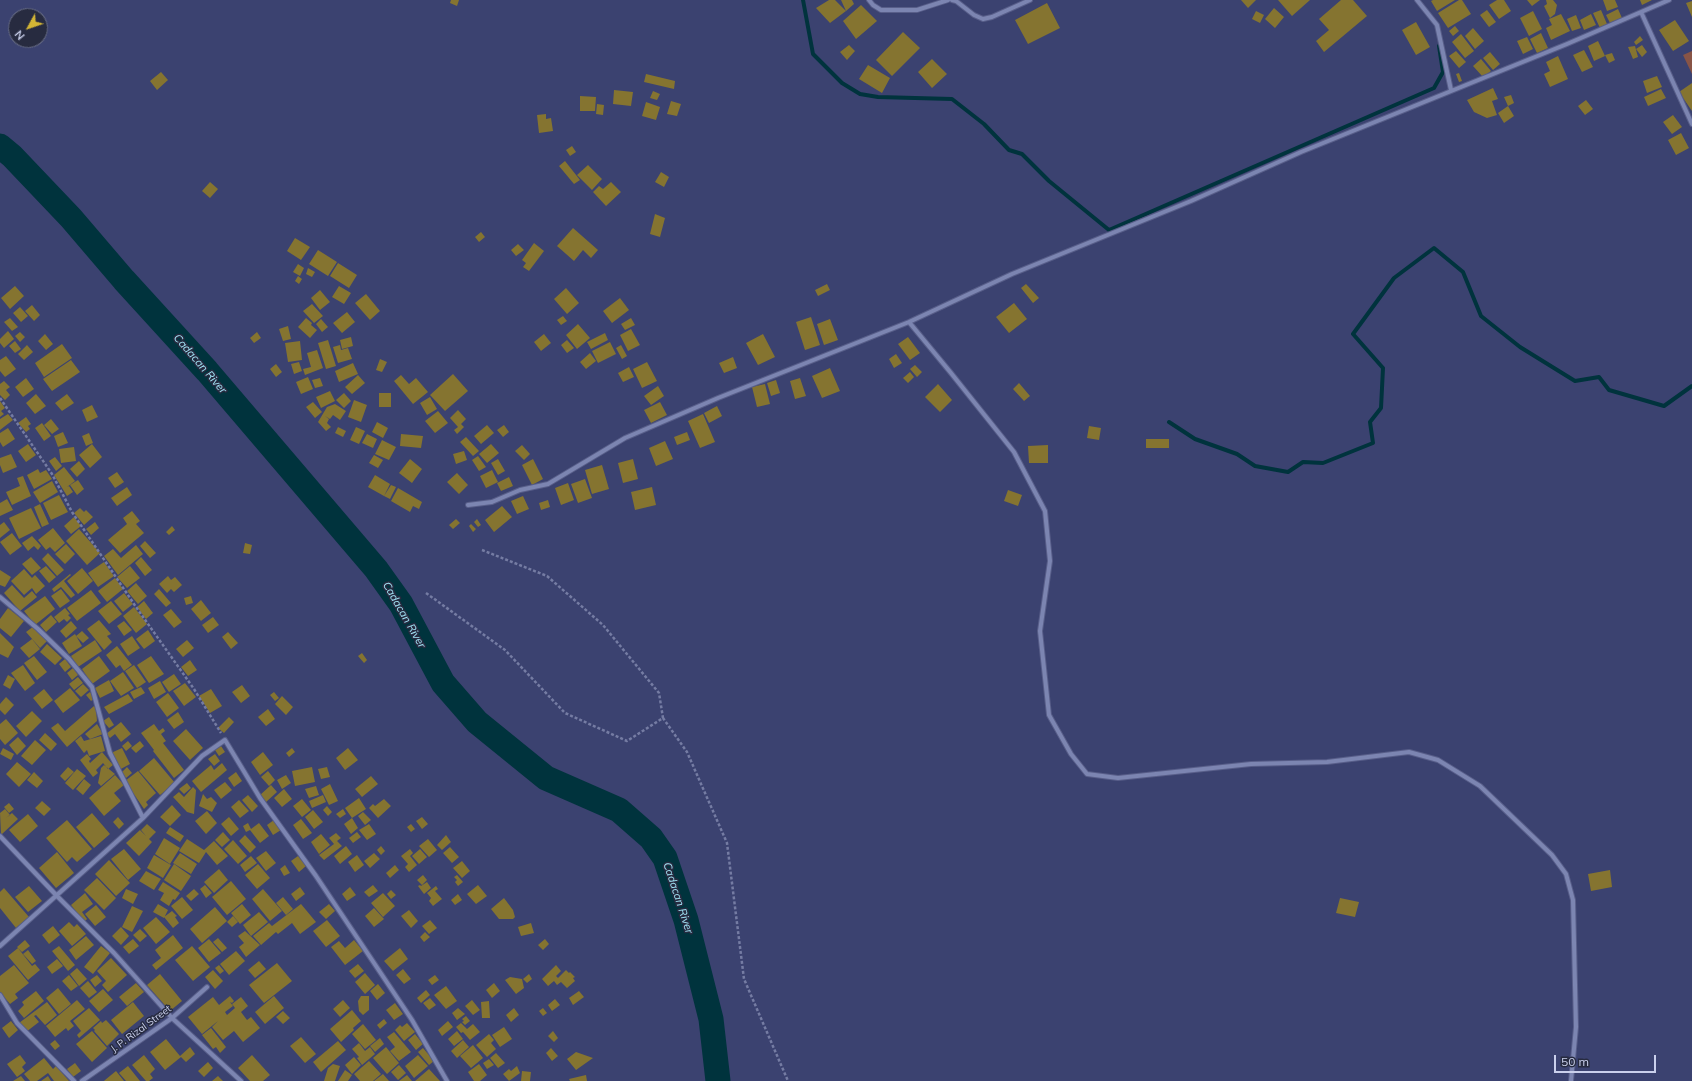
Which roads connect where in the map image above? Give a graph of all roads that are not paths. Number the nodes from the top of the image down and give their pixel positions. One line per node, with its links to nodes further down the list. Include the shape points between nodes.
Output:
1 (869, 0): 2 (street, via 881,10 917,10)
2 (948, 0)
3 (952, 0): 4 (street, via 983,19)
4 (1030, 0)
5 (1417, 0): 8 (street, via 1437,25)
6 (1668, 0): 7 (street)
7 (1641, 12): 8 (street); 9 (street)
8 (1450, 90): 10 (street, via 1191,201 1012,274)
9 (1692, 124)
10 (909, 322): 11 (street, via 632,435 548,484 520,490 492,502); 24 (street, via 1014,452 1045,511 1050,561 1040,631 1048,715 1071,754 1087,774 1118,778 1251,764 1327,762 1408,752 1438,760 1480,786 1552,855 1566,874 1573,900 1576,1027)
11 (468, 505)
12 (0, 597): 13 (street, via 69,659 92,687 110,753)
13 (143, 818): 15 (street); 23 (street, via 202,756 225,740 260,798 316,876 412,1020)
14 (0, 836): 15 (street)
15 (56, 896): 16 (street); 19 (street, via 114,953)
16 (0, 946)
17 (207, 987): 19 (street, J. P. Rizal Street)
18 (0, 995): 20 (street, via 17,1023)
19 (172, 1018): 21 (street, J. P. Rizal Street); 22 (street)
20 (74, 1081)
21 (82, 1081)
22 (241, 1081)
23 (447, 1081)
24 (1571, 1081)

